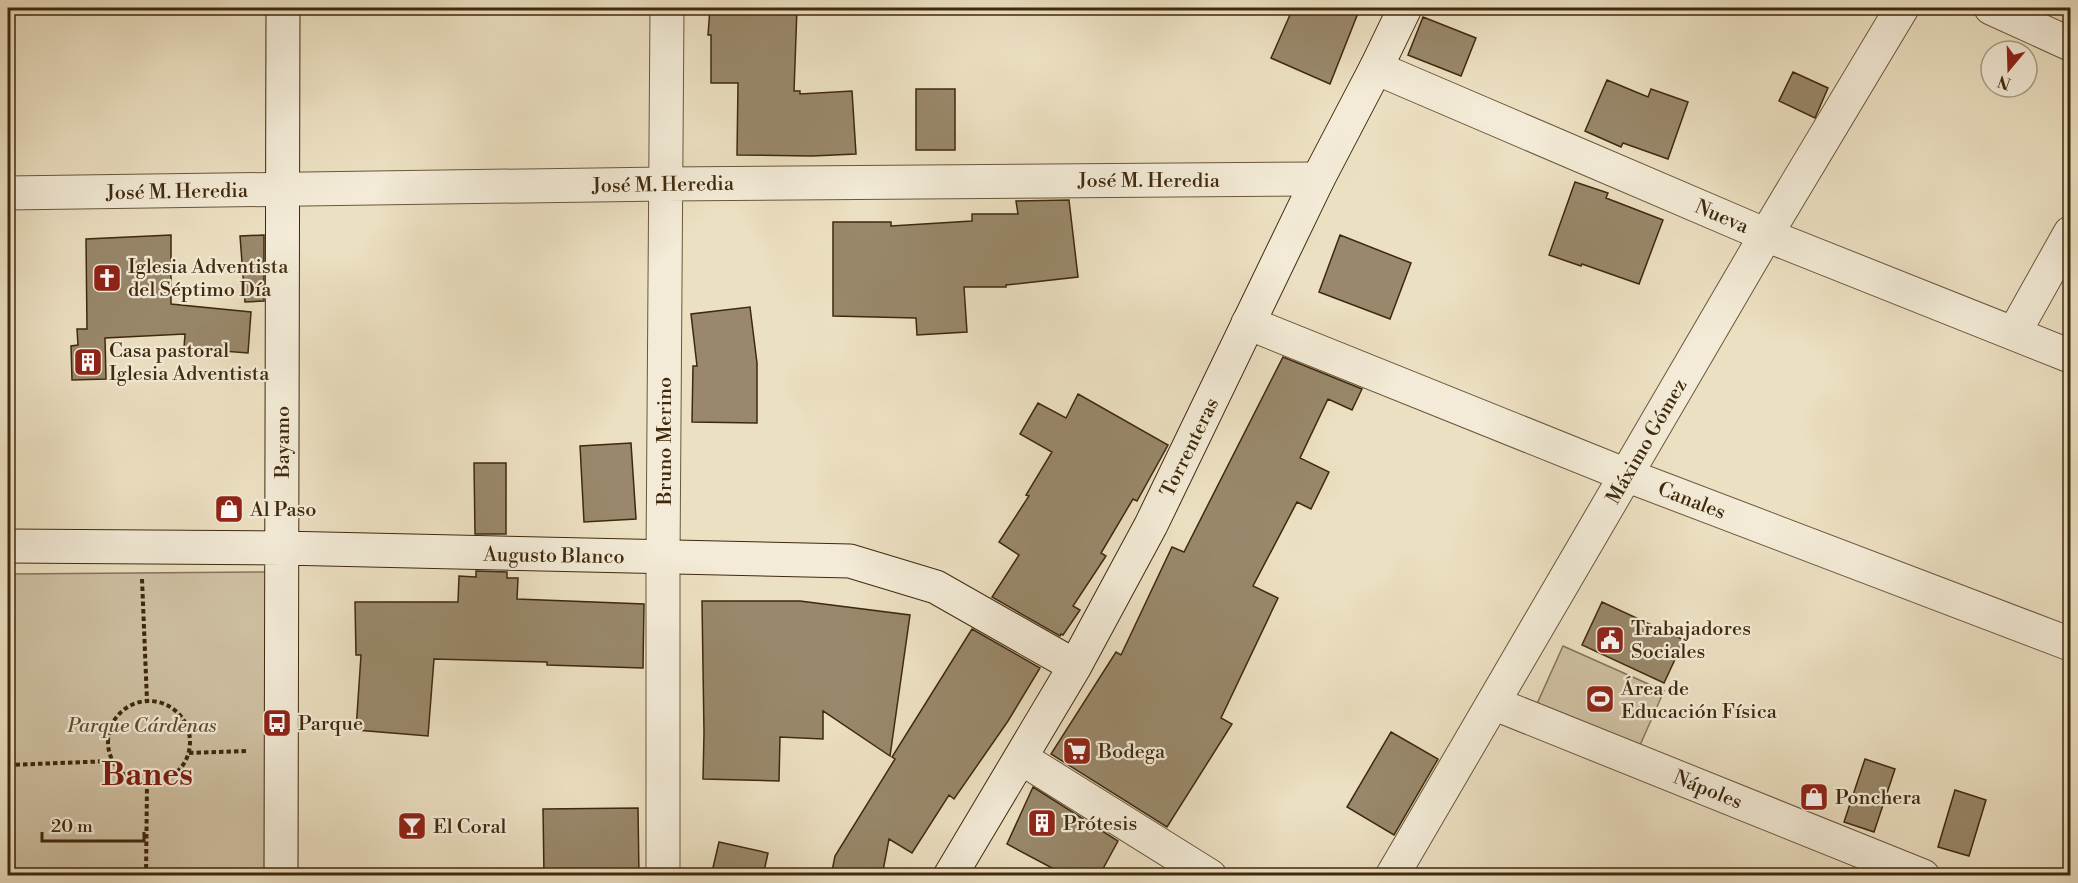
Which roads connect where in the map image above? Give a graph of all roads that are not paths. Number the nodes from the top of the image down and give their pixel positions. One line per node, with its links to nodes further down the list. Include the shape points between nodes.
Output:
1 (283, 8): 10 (street, Bayamo)
2 (667, 8): 9 (street, Bruno Merino)
3 (1405, 8): 7 (street, Torrenteras)
4 (1902, 8): 13 (street, Máximo Gómez)
5 (1991, 8): 6 (street)
6 (2070, 44)
7 (1376, 68): 8 (street, Torrenteras); 13 (street, Nueva)
8 (1318, 178): 9 (street, José M. Heredia); 14 (street, Torrenteras)
9 (665, 184): 10 (street, José M. Heredia); 20 (street, Bruno Merino)
10 (282, 189): 11 (street, José M. Heredia); 19 (street, Bayamo)
11 (8, 193)
12 (2070, 233): 15 (street)
13 (1766, 235): 15 (street, Nueva); 17 (street, Máximo Gómez)
14 (1248, 322): 17 (street, Canales); 22 (street, Torrenteras, via 1151,525)
15 (2014, 333): 16 (street, Nueva)
16 (2070, 356)
17 (1626, 475): 21 (street, Canales); 23 (street, Máximo Gómez)
18 (8, 546): 19 (street, Augusto Blanco)
19 (282, 548): 20 (street, Augusto Blanco); 25 (street, Bayamo)
20 (663, 558): 22 (street, Augusto Blanco, via 850,561 936,587); 26 (street, Bruno Merino)
21 (2070, 644)
22 (1075, 666): 24 (street, Torrenteras)
23 (1493, 703): 29 (street, Máximo Gómez); 30 (street, Nápoles)
24 (1021, 758): 27 (street, Torrenteras); 28 (street)
25 (281, 876)
26 (663, 876)
27 (950, 876)
28 (1210, 876)
29 (1392, 876)
30 (1923, 876)

